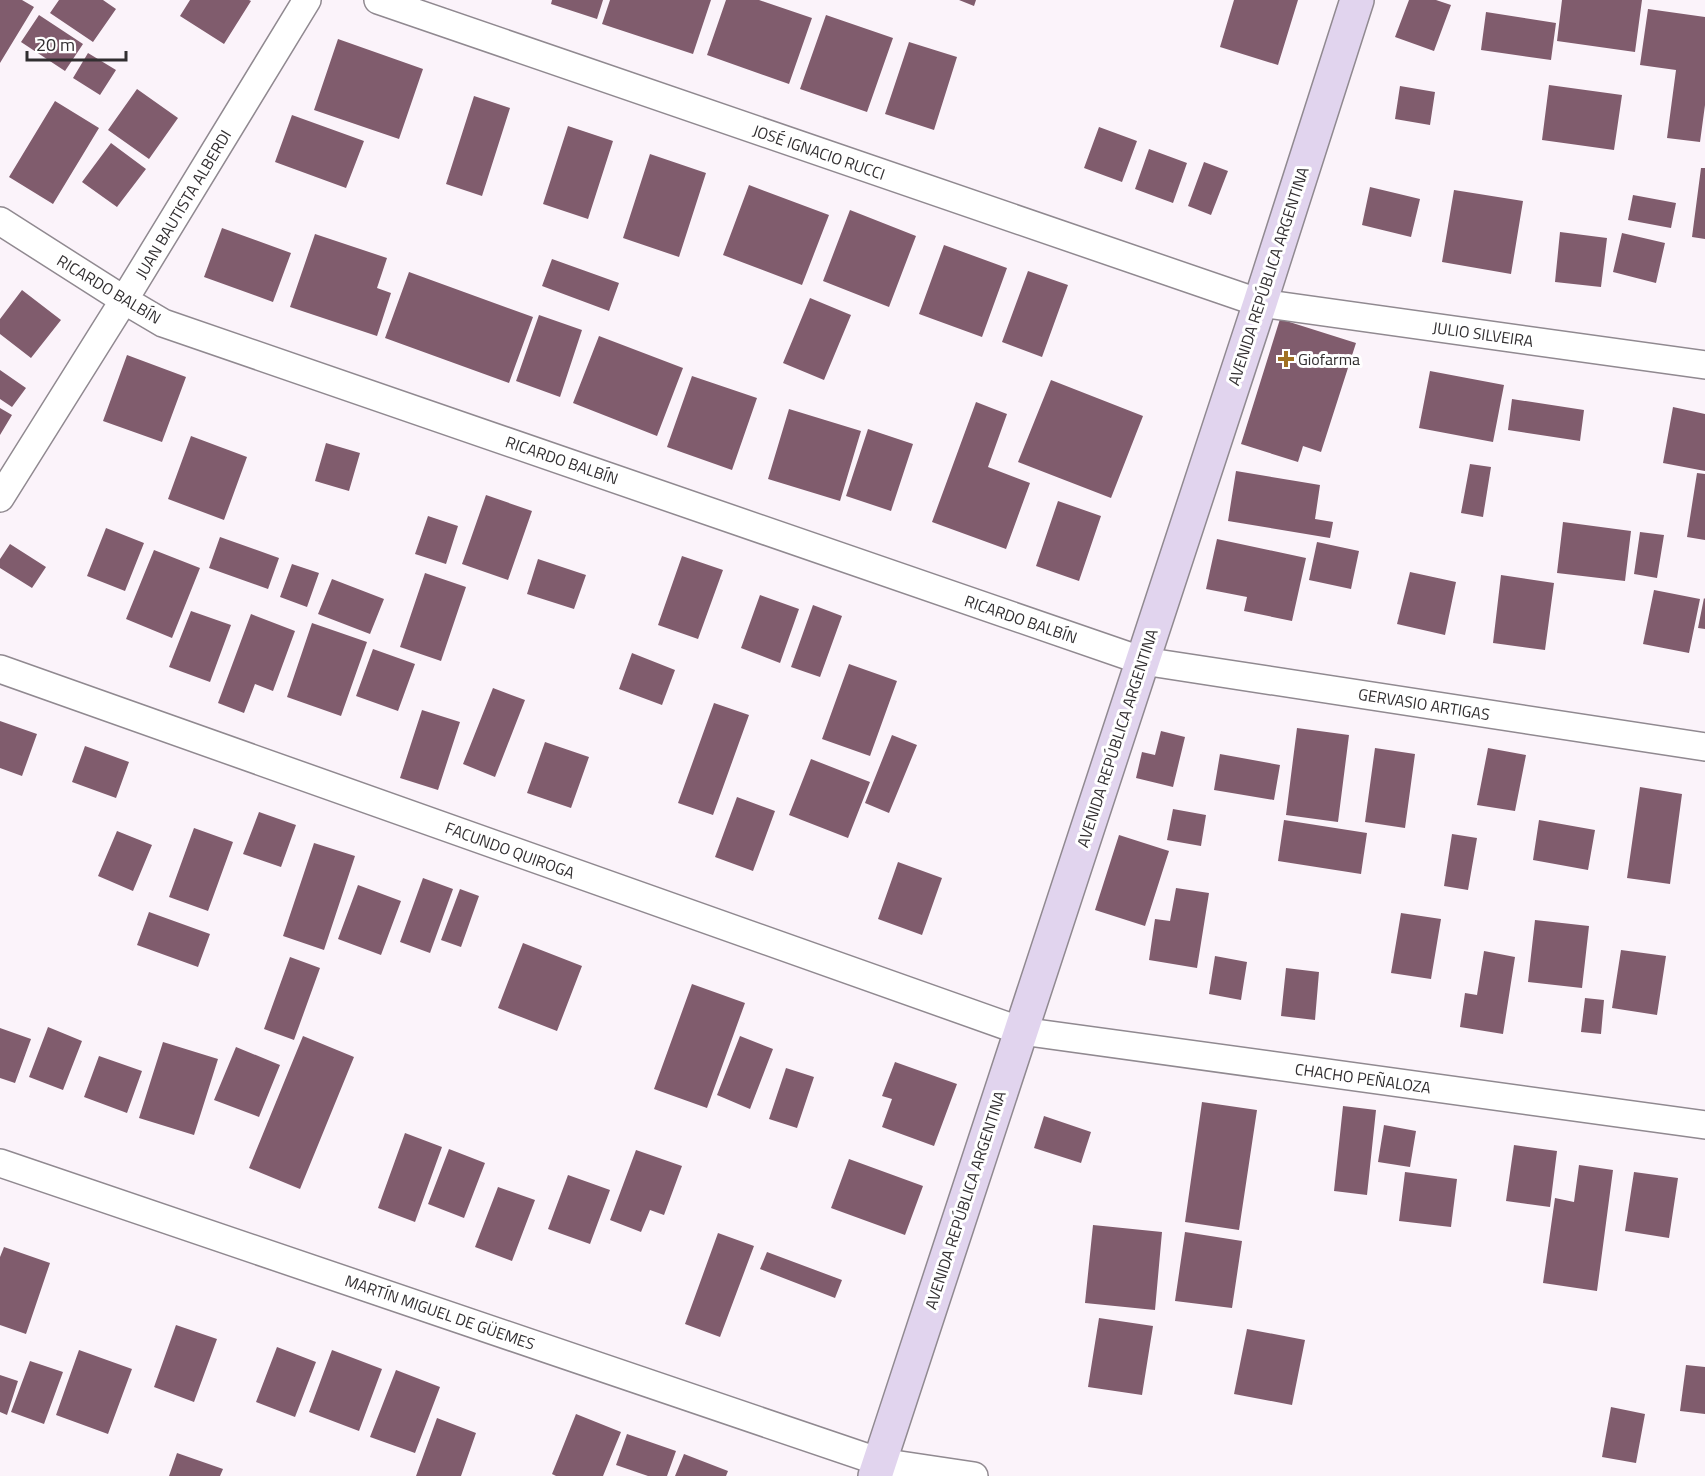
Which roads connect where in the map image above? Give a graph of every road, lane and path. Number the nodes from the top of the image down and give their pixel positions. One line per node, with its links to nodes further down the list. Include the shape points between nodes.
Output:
1 (307, 0): 5 (street, JUAN BAUTISTA ALBERDI)
2 (378, 0): 6 (street, JOSÉ IGNACIO RUCCI)
3 (1357, 0): 6 (main road, AVENIDA REPÚBLICA ARGENTINA)
4 (0, 221): 5 (street, RICARDO BALBÍN)
5 (124, 300): 8 (street, JUAN BAUTISTA ALBERDI); 9 (street, RICARDO BALBÍN, via 163,323)
6 (1260, 303): 7 (street, JULIO SILVEIRA); 9 (main road, AVENIDA REPÚBLICA ARGENTINA)
7 (1705, 365)
8 (0, 498)
9 (1143, 661): 11 (street, GERVASIO ARTIGAS); 12 (main road, AVENIDA REPÚBLICA ARGENTINA)
10 (0, 669): 12 (street, FACUNDO QUIROGA)
11 (1705, 747)
12 (1021, 1031): 13 (street, CHACHO PEÑALOZA); 15 (main road, AVENIDA REPÚBLICA ARGENTINA)
13 (1705, 1125)
14 (0, 1163): 15 (street, MARTÍN MIGUEL DE GÜEMES)
15 (878, 1469): 16 (street, MARTÍN MIGUEL DE GÜEMES)
16 (974, 1476)

